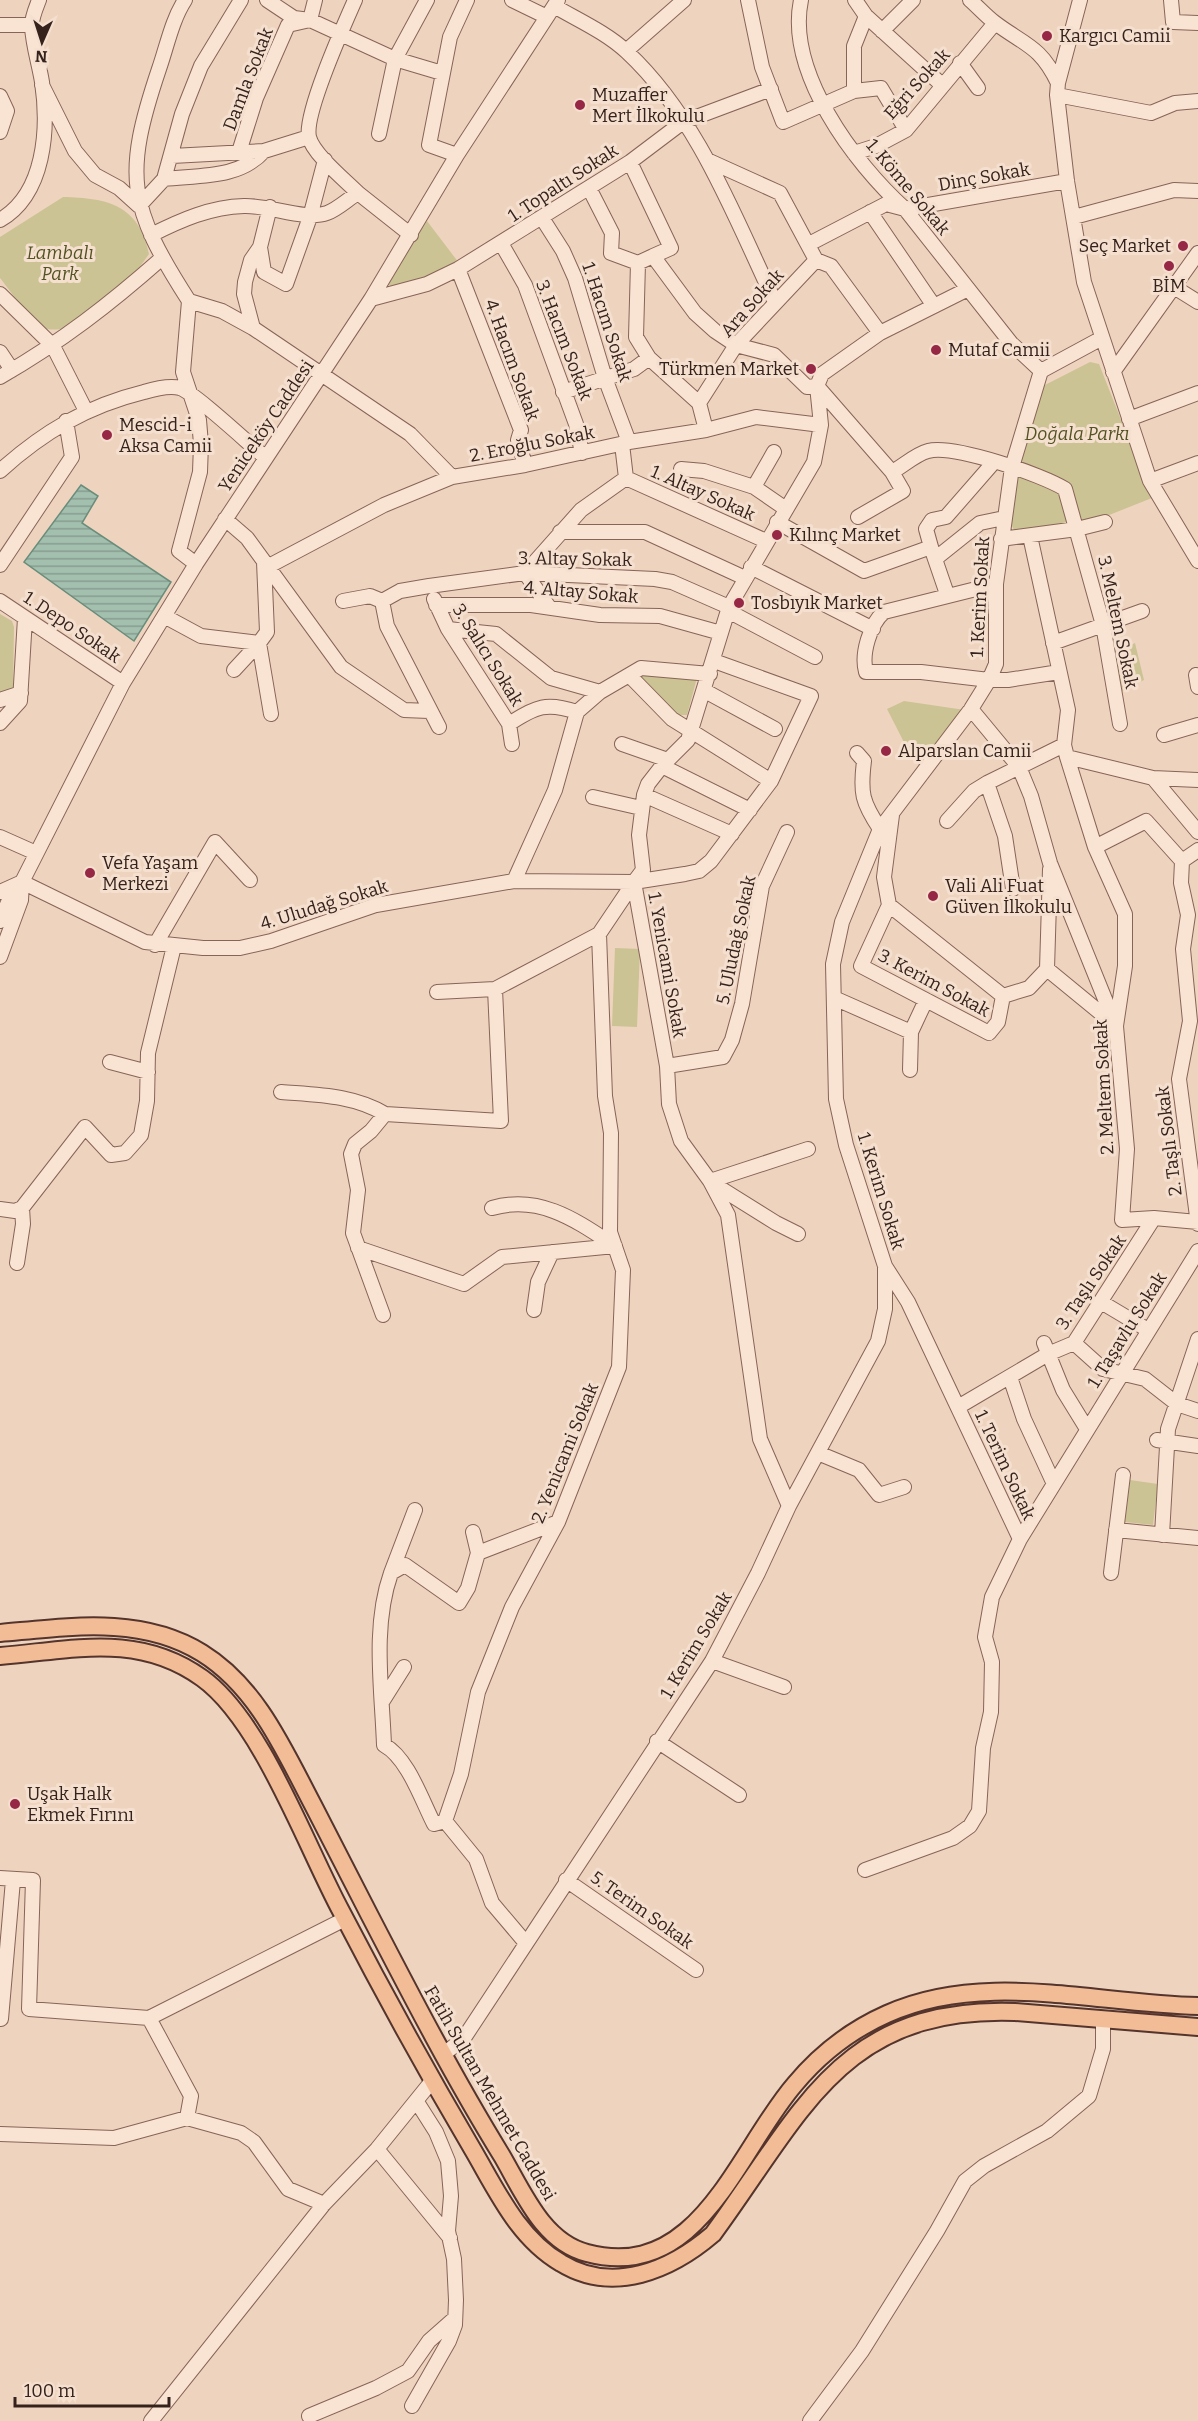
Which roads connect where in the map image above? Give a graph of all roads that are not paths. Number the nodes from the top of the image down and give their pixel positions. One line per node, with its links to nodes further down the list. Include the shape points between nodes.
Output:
1 (39, 0): 24 (street)
2 (185, 0): 58 (street, via 153,88 137,147 135,179)
3 (241, 0): 49 (street, via 201,66 182,114)
4 (267, 0): 20 (street, via 294,18)
5 (315, 0): 20 (street)
6 (355, 0): 26 (street)
7 (467, 0): 30 (street, via 450,37)
8 (512, 0): 18 (street)
9 (684, 0): 27 (street)
10 (748, 0): 34 (street)
11 (801, 0): 39 (street, 1. Köme Sokak, via 798,33 810,79)
12 (855, 0): 19 (street)
13 (913, 0): 25 (street)
14 (970, 0): 21 (street)
15 (1080, 0): 35 (street)
16 (1171, 0): 22 (street, via 1173,22)
17 (425, 1): 28 (street)
18 (553, 8): 27 (street); 48 (street, Yeniceköy Caddesi)
19 (866, 16): 25 (street); 36 (street, via 854,46)
20 (310, 20): 26 (street); 46 (street, Damla Sokak, via 288,25 256,98)
21 (995, 23): 29 (street, Eğri Sokak); 35 (street, via 1034,48 1050,66)
22 (1198, 23)
23 (0, 25): 24 (street)
24 (32, 25): 31 (street)
25 (882, 31): 32 (street)
26 (339, 35): 28 (street); 44 (street)
27 (626, 51): 40 (street)
28 (395, 59): 30 (street); 43 (street)
29 (960, 63): 32 (street, Eğri Sokak); 33 (street)
30 (442, 73): 48 (street, via 429,145)
31 (42, 85): 58 (street, via 75,151 95,175 119,188); 65 (street, via 44,128 33,183 24,202)
32 (942, 85): 41 (street, Eğri Sokak)
33 (978, 88)
34 (771, 89): 39 (street, via 783,122); 40 (street, 1. Topaltı Sokak)
35 (1058, 89): 38 (street, via 1151,113 1175,103); 54 (street)
36 (854, 92): 39 (street); 41 (street, via 881,88)
37 (0, 96): 42 (street, via 7,111)
38 (1198, 101)
39 (824, 105): 47 (street, 1. Köme Sokak)
40 (683, 122): 51 (street); 52 (street, 1. Topaltı Sokak)
41 (906, 130): 47 (street, Eğri Sokak)
42 (0, 134)
43 (379, 134)
44 (309, 137): 45 (street); 50 (street)
45 (264, 151): 46 (street); 53 (street, via 253,163 233,171)
46 (239, 152): 49 (street)
47 (854, 153): 60 (street, 1. Köme Sokak, via 885,191)
48 (457, 155): 67 (street, Yeniceköy Caddesi)
49 (172, 156): 53 (street)
50 (325, 160): 57 (street); 62 (street)
51 (707, 160): 69 (street, via 780,193); 82 (street)
52 (630, 162): 55 (street, 1. Topaltı Sokak); 72 (street, via 671,248)
53 (164, 179): 58 (street)
54 (1067, 181): 60 (street, Dinç Sokak); 63 (street)
55 (589, 188): 64 (street, 1. Topaltı Sokak); 75 (street, via 612,233 611,253)
56 (1198, 191): 63 (street, via 1174,190)
57 (358, 193): 62 (street, via 328,213); 67 (street)
58 (139, 206): 66 (street)
59 (270, 207): 62 (street); 66 (street, via 200,213); 70 (street)
60 (905, 208): 61 (street, Dinç Sokak, via 886,204); 78 (street, 1. Köme Sokak)
61 (870, 212): 69 (street, Dinç Sokak); 84 (street)
62 (310, 217): 70 (street, via 286,284 264,272)
63 (1074, 217): 87 (street, via 1084,282)
64 (542, 218): 68 (street, 1. Topaltı Sokak); 96 (street, 1. Hacım Sokak, via 575,278)
65 (0, 220)
66 (151, 235): 73 (street)
67 (411, 235): 80 (street, Yeniceköy Caddesi)
68 (501, 243): 76 (street, 1. Topaltı Sokak); 98 (street, 3. Hacım Sokak, via 525,285)
69 (808, 244): 74 (street)
70 (260, 247): 85 (street, via 251,260 245,282 244,294)
71 (1198, 253): 77 (street)
72 (653, 256): 75 (street); 88 (street, via 695,312)
73 (162, 258): 81 (street); 89 (street, via 109,305)
74 (816, 260): 82 (street, Ara Sokak); 86 (street, via 831,266)
75 (638, 263): 91 (street, via 636,337)
76 (458, 269): 80 (street, 1. Topaltı Sokak, via 427,284); 113 (street, 4. Hacım Sokak, via 521,430 518,440)
77 (1174, 287): 83 (street); 93 (street)
78 (968, 289): 84 (street); 92 (street, 1. Köme Sokak, via 1011,343)
79 (0, 294): 89 (street)
80 (371, 299): 95 (street, Yeniceköy Caddesi)
81 (189, 301): 85 (street, via 222,311); 100 (street, via 183,372)
82 (775, 302): 88 (street, Ara Sokak)
83 (1198, 302)
84 (934, 306): 86 (street)
85 (253, 328): 95 (street)
86 (880, 333): 97 (street, via 822,375)
87 (1102, 338): 92 (street); 93 (street)
88 (736, 345): 97 (street, via 774,355 807,387); 101 (street, Ara Sokak)
89 (53, 346): 94 (street); 102 (street)
90 (0, 352): 94 (street)
91 (650, 358): 96 (street, via 634,369); 101 (street)
92 (1041, 371): 114 (street, 1. Kerim Sokak)
93 (1113, 372): 103 (street)
94 (6, 374)
95 (321, 375): 110 (street, Yeniceköy Caddesi); 118 (street, via 410,434)
96 (605, 378): 98 (street); 107 (street, 1. Hacım Sokak)
97 (817, 386): 105 (street, 1. Yenicami Sokak); 117 (street)
98 (563, 392): 109 (street, 3. Hacım Sokak)
99 (1198, 393): 103 (street)
100 (189, 394): 102 (street, via 180,388 160,388); 110 (street); 135 (street, via 199,420 201,463 179,551)
101 (699, 403): 106 (street)
102 (86, 411): 104 (street)
103 (1129, 419): 120 (street)
104 (66, 421): 116 (street); 136 (street, via 72,456)
105 (821, 425): 106 (street, 2. Eroğlu Sokak, via 756,417); 122 (street, 1. Yenicami Sokak, via 814,462)
106 (706, 430): 107 (street, 2. Eroğlu Sokak)
107 (625, 443): 109 (street, 2. Eroğlu Sokak); 119 (street, 1. Hacım Sokak)
108 (774, 452): 121 (street)
109 (582, 453): 113 (street, 2. Eroğlu Sokak)
110 (266, 458): 125 (street, Yeniceköy Caddesi)
111 (994, 462): 114 (street); 117 (street, via 952,450 928,451); 133 (street, via 946,517 932,520 926,529)
112 (1198, 463): 120 (street)
113 (525, 465): 118 (street, 2. Eroğlu Sokak)
114 (1012, 467): 124 (street, 1. Kerim Sokak); 128 (street, 3. Meltem Sokak, via 1049,478 1065,489)
115 (681, 469): 121 (street, via 704,471)
116 (0, 471)
117 (892, 472): 123 (street, via 903,491)
118 (452, 477): 137 (street, 2. Eroğlu Sokak, via 384,505)
119 (626, 478): 129 (street, via 581,510); 132 (street, 1. Altay Sokak)
120 (1150, 481): 134 (street)
121 (754, 487): 122 (street)
122 (786, 509): 126 (street, 1. Yenicami Sokak)
123 (858, 518)
124 (1004, 518): 131 (street, 1. Kerim Sokak); 133 (street, via 980,523)
125 (225, 519): 135 (street, Yeniceköy Caddesi); 137 (street, via 247,538)
126 (777, 522): 132 (street, 1. Yenicami Sokak); 133 (street, via 864,571)
127 (1105, 522): 128 (street)
128 (1077, 529): 130 (street); 152 (street, 3. Meltem Sokak)
129 (560, 532): 138 (street, via 645,532); 139 (street)
130 (1030, 536): 131 (street); 157 (street, 2. Meltem Sokak)
131 (1001, 539): 140 (street, 1. Kerim Sokak)
132 (766, 541): 138 (street, 1. Yenicami Sokak)
133 (933, 553): 142 (street)
134 (1198, 561)
135 (196, 564): 150 (street, Yeniceköy Caddesi)
136 (0, 565)
137 (266, 565): 156 (street, via 267,632); 170 (street, via 341,667 404,710)
138 (748, 572): 148 (street, 1. Yenicami Sokak); 154 (street)
139 (525, 573): 141 (street, 3. Altay Sokak); 147 (street); 148 (street, 3. Altay Sokak, via 672,582)
140 (996, 584): 142 (street); 163 (street, 1. Kerim Sokak, via 998,643 996,664)
141 (429, 586): 144 (street, 3. Altay Sokak, via 400,591); 146 (street, 3. Salıcı Sokak)
142 (947, 594): 154 (street, via 884,612 876,618)
143 (0, 601): 151 (street, 1. Depo Sokak)
144 (382, 601): 145 (street, via 370,596); 170 (street, via 387,626)
145 (343, 602)
146 (436, 605): 147 (street, 4. Altay Sokak); 153 (street, 3. Salıcı Sokak)
147 (549, 607): 155 (street, 4. Altay Sokak, via 600,615 660,616)
148 (729, 609): 155 (street, 1. Yenicami Sokak); 158 (street, 3. Altay Sokak)
149 (1142, 611): 152 (street)
150 (164, 616): 156 (street, via 201,636); 164 (street, Yeniceköy Caddesi)
151 (25, 618): 164 (street, 1. Depo Sokak); 167 (street)
152 (1103, 625): 157 (street); 175 (street, 3. Meltem Sokak)
153 (448, 629): 166 (street, via 496,634 551,678); 174 (street, 3. Salıcı Sokak)
154 (873, 629): 163 (street, via 863,660 866,672 921,672)
155 (721, 633): 159 (street, 1. Yenicami Sokak)
156 (259, 643): 160 (street); 172 (street)
157 (1053, 643): 161 (street, 2. Meltem Sokak)
158 (815, 657)
159 (712, 667): 162 (street, via 641,668); 165 (street, 1. Yenicami Sokak); 189 (street, 4. Uludağ Sokak, via 811,696)
160 (234, 670)
161 (1059, 672): 163 (street); 183 (street, 2. Meltem Sokak, via 1068,710)
162 (630, 675): 166 (street); 179 (street, via 672,719)
163 (989, 680): 169 (street, 1. Kerim Sokak)
164 (123, 683): 203 (street, Yeniceköy Caddesi)
165 (705, 691): 178 (street); 179 (street, 1. Yenicami Sokak)
166 (600, 692): 171 (street)
167 (21, 693): 168 (street); 173 (street, via 20,701)
168 (0, 700)
169 (971, 709): 186 (street); 194 (street, 1. Kerim Sokak)
170 (429, 711): 177 (street)
171 (578, 712): 174 (street, via 556,705 532,708); 207 (street, via 555,790)
172 (271, 714)
173 (0, 723)
174 (509, 724): 181 (street, 3. Salıcı Sokak)
175 (1120, 724)
176 (1198, 725): 180 (street)
177 (439, 727)
178 (775, 729)
179 (692, 730): 185 (street, 1. Yenicami Sokak, via 688,740); 189 (street)
180 (1164, 735)
181 (512, 744)
182 (622, 744): 185 (street)
183 (1066, 751): 186 (street); 187 (street); 201 (street, 2. Meltem Sokak)
184 (857, 753): 196 (street, via 864,760 864,806)
185 (665, 763): 192 (street, 1. Yenicami Sokak, via 648,784); 193 (street)
186 (1018, 767): 190 (street); 205 (street, via 1031,796)
187 (1153, 778): 188 (street); 198 (street)
188 (1198, 780)
189 (771, 782): 193 (street, 4. Uludağ Sokak)
190 (987, 783): 195 (street, via 974,791); 210 (street, via 1005,837)
191 (592, 797): 192 (street)
192 (643, 802): 199 (street); 209 (street, 1. Yenicami Sokak, via 639,834 643,870)
193 (750, 810): 199 (street, 4. Uludağ Sokak)
194 (893, 811): 196 (street, 1. Kerim Sokak); 212 (street, via 884,877)
195 (947, 821)
196 (880, 829): 222 (street, 1. Kerim Sokak, via 842,922 833,964)
197 (787, 832): 227 (street, 5. Uludağ Sokak, via 762,886 732,1040 723,1057)
198 (1198, 832)
199 (732, 834): 209 (street, 4. Uludağ Sokak, via 699,871)
200 (0, 837): 203 (street)
201 (1095, 847): 204 (street, via 1146,821); 224 (street, 2. Meltem Sokak, via 1125,914 1125,966)
202 (1198, 850): 204 (street)
203 (36, 853): 208 (street, Yeniceköy Caddesi)
204 (1182, 861): 238 (street, 2. Taşlı Sokak, via 1181,883 1188,915 1183,949 1190,1021 1179,1079)
205 (1050, 863): 218 (street); 224 (street)
206 (250, 880): 215 (street, via 215,842)
207 (514, 881): 209 (street, 4. Uludağ Sokak); 216 (street, 4. Uludağ Sokak, via 376,905 240,948)
208 (22, 882): 211 (street); 213 (street, Yeniceköy Caddesi); 215 (street, 4. Uludağ Sokak); 217 (street, Yeniceköy Caddesi, via 21,900)
209 (634, 882): 214 (street); 227 (street, 1. Yenicami Sokak)
210 (1013, 889)
211 (0, 892)
212 (889, 905): 221 (street); 223 (street, 3. Kerim Sokak, via 861,966)
213 (0, 921)
214 (598, 934): 219 (street); 240 (street, 2. Yenicami Sokak, via 605,1096 611,1132 610,1232)
215 (154, 945): 216 (street, 4. Uludağ Sokak)
216 (174, 946): 229 (street, via 148,1053)
217 (0, 957)
218 (1047, 969): 221 (street, via 1029,988); 224 (street)
219 (495, 989): 220 (street); 231 (street, via 501,1121)
220 (437, 992)
221 (1003, 996): 223 (street, 3. Kerim Sokak, via 998,1022 989,1033)
222 (834, 998): 225 (street); 245 (street, 1. Kerim Sokak, via 836,1100 846,1145)
223 (926, 1000): 225 (street)
224 (1116, 1026): 237 (street, 2. Meltem Sokak, via 1127,1149 1122,1220)
225 (911, 1032): 228 (street)
226 (110, 1062): 229 (street)
227 (667, 1066): 233 (street, 1. Yenicami Sokak, via 669,1104 681,1141)
228 (910, 1070)
229 (148, 1072): 234 (street, via 141,1135 125,1153 111,1155 85,1127)
230 (281, 1092): 231 (street, via 368,1103)
231 (385, 1114): 241 (street, via 355,1144 351,1154 358,1190 353,1233)
232 (808, 1149): 233 (street)
233 (710, 1181): 239 (street); 266 (street, 1. Yenicami Sokak, via 728,1215 760,1439)
234 (22, 1208): 236 (street); 244 (street)
235 (492, 1208): 240 (street, via 508,1203 543,1206 575,1220)
236 (0, 1209)
237 (1154, 1218): 238 (street); 246 (street, 3. Taşlı Sokak)
238 (1198, 1223)
239 (798, 1234)
240 (615, 1246): 243 (street); 268 (street, 2. Yenicami Sokak, via 623,1270 619,1367)
241 (358, 1248): 243 (street, via 464,1284 502,1257); 248 (street)
242 (1198, 1251): 249 (street, 1. Taşavlu Sokak)
243 (552, 1252): 247 (street, via 538,1282)
244 (17, 1263)
245 (885, 1266): 257 (street, 1. Terim Sokak, via 908,1302); 262 (street, 1. Kerim Sokak, via 885,1310 878,1341)
246 (1101, 1302): 249 (street); 250 (street, 3. Taşlı Sokak)
247 (534, 1310)
248 (383, 1315)
249 (1148, 1330): 254 (street, 1. Taşavlu Sokak)
250 (1074, 1343): 252 (street, 3. Taşlı Sokak); 254 (street, via 1103,1369)
251 (1197, 1343): 253 (street)
252 (1046, 1348): 255 (street, 3. Taşlı Sokak); 259 (street, via 1063,1390)
253 (1193, 1368): 256 (street)
254 (1121, 1374): 256 (street, via 1145,1379); 259 (street, 1. Taşavlu Sokak)
255 (1010, 1377): 257 (street, 3. Taşlı Sokak); 264 (street, via 1024,1419)
256 (1177, 1404): 258 (street); 260 (street)
257 (958, 1407): 273 (street, 1. Terim Sokak)
258 (1198, 1411)
259 (1087, 1429): 264 (street, 1. Taşavlu Sokak)
260 (1163, 1440): 261 (street); 271 (street)
261 (1198, 1446)
262 (818, 1453): 265 (street, via 859,1470 879,1495); 266 (street, 1. Kerim Sokak)
263 (1123, 1475): 269 (street)
264 (1054, 1484): 273 (street, 1. Taşavlu Sokak)
265 (904, 1486)
266 (789, 1506): 279 (street, 1. Kerim Sokak)
267 (415, 1510): 275 (street)
268 (558, 1522): 274 (street); 285 (street, 2. Yenicami Sokak, via 512,1607 478,1692 461,1774)
269 (1116, 1530): 271 (street); 276 (street)
270 (473, 1532): 274 (street)
271 (1162, 1535): 272 (street)
272 (1198, 1538)
273 (1020, 1539): 286 (street, 1. Terim Sokak, via 992,1597 986,1637 992,1662 991,1712 983,1748 979,1811 970,1826 953,1838)
274 (478, 1553): 275 (street, via 468,1588 459,1603 405,1564)
275 (391, 1573): 282 (street, via 381,1617)
276 (1111, 1573)
277 (0, 1633): 297 (main road, Fatih Sultan Mehmet Caddesi, via 70,1626 127,1626 201,1652 239,1681 287,1755)
278 (0, 1656): 289 (main road, via 112,1647 146,1650 203,1679 224,1698 265,1757)
279 (712, 1661): 281 (street); 283 (street, 1. Kerim Sokak)
280 (404, 1667): 282 (street)
281 (784, 1687)
282 (382, 1702): 285 (street, via 384,1745 396,1752 420,1791 434,1824)
283 (657, 1741): 284 (street); 288 (street, 1. Kerim Sokak)
284 (739, 1796)
285 (445, 1821): 290 (street, via 476,1859 492,1903)
286 (865, 1870)
287 (6, 1879): 293 (street, via 33,1880 29,2009); 294 (street)
288 (566, 1880): 290 (street, 1. Kerim Sokak); 291 (street, 5. Terim Sokak)
289 (345, 1919): 293 (street); 298 (main road)
290 (525, 1942): 297 (street, 1. Kerim Sokak, via 464,2038)
291 (696, 1970)
292 (1198, 2006): 297 (main road, Fatih Sultan Mehmet Caddesi, via 975,1991 927,1998 891,2012 856,2029 794,2084 696,2223 669,2245 631,2258 590,2254 571,2248 552,2234 536,2214)
293 (149, 2018): 300 (street, via 191,2096)
294 (1, 2019)
295 (1103, 2021): 296 (main road); 298 (main road, via 1015,2012 956,2013 932,2018 862,2049 813,2093 713,2234 671,2265 633,2276 591,2275 562,2264 538,2247 516,2223); 309 (street, via 1102,2049 1089,2096 1047,2131 965,2181 862,2350)
296 (1198, 2027)
297 (444, 2054)
298 (432, 2081): 299 (street)
299 (417, 2102): 302 (street); 304 (street, via 448,2161)
300 (187, 2118): 301 (street, via 114,2138); 303 (street, via 241,2133 254,2142 288,2188)
301 (0, 2134)
302 (377, 2149): 303 (street); 304 (street)
303 (324, 2204): 308 (street)
304 (450, 2238): 305 (street)
305 (455, 2318): 306 (street, via 449,2341); 307 (street, via 429,2342 408,2371)
306 (412, 2406)
307 (309, 2416)
308 (151, 2421)
309 (810, 2421)

